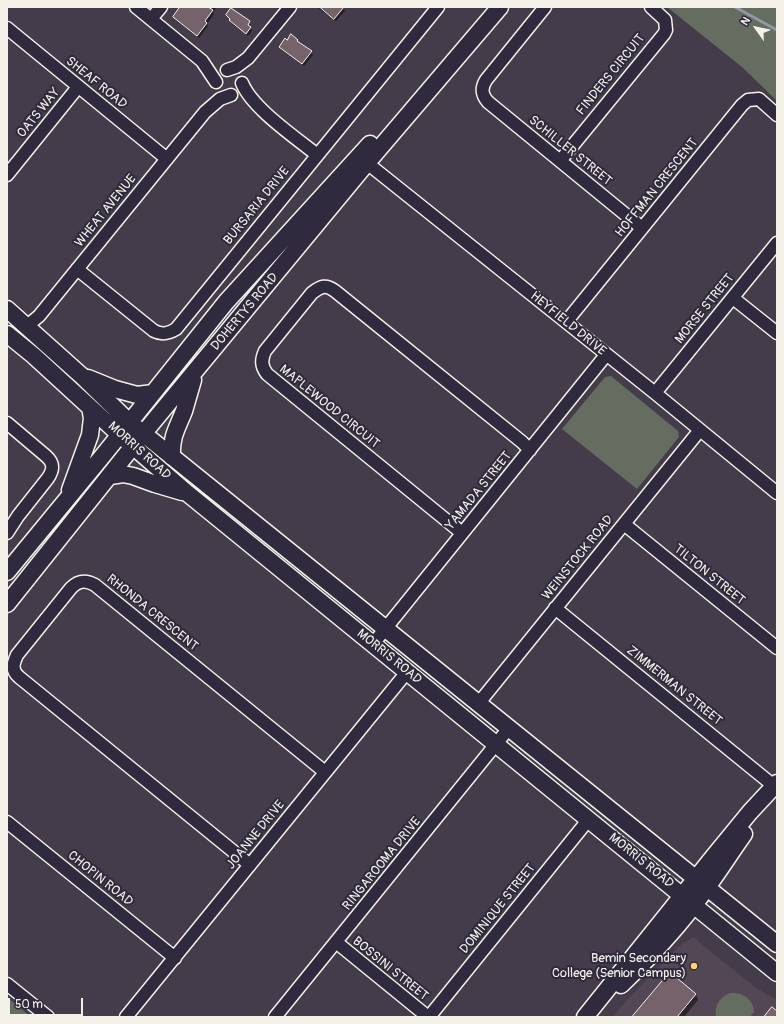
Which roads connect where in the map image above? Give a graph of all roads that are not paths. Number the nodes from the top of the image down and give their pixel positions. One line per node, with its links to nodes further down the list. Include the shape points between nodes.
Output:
1 (136, 7): 8 (street)
2 (161, 7): 8 (street)
3 (290, 7): 10 (street)
4 (438, 7): 20 (street, BURSARIA DRIVE)
5 (500, 7): 22 (street, DOHERTYS ROAD)
6 (545, 7): 23 (street, SCHILLER STREET, via 486,80 482,92 488,102)
7 (651, 7): 23 (street, FINDERS CIRCUIT, via 665,20 664,34)
8 (151, 19): 11 (street)
9 (7, 28): 15 (street, SHEAF ROAD)
10 (251, 55): 12 (street, via 243,63); 13 (street)
11 (202, 61): 12 (street); 14 (street)
12 (226, 70): 13 (street, via 238,74); 14 (street, via 220,74)
13 (242, 82): 16 (street, via 240,89); 17 (street)
14 (216, 83): 16 (street, via 220,92); 18 (street, WHEAT AVENUE)
15 (78, 87): 21 (street, SHEAF ROAD); 24 (street, OATS WAY)
16 (232, 95): 17 (street); 18 (street, WHEAT AVENUE, via 220,99)
17 (259, 107): 20 (street)
18 (205, 112): 21 (street, WHEAT AVENUE)
19 (777, 115): 25 (street, HOFFMAN CRESCENT, via 759,99 748,100 742,105)
20 (317, 155): 27 (street, BURSARIA DRIVE, via 171,332 165,334 154,331)
21 (167, 159): 27 (street, WHEAT AVENUE)
22 (363, 160): 30 (street, HEYFIELD DRIVE); 35 (street, DOHERTYS ROAD); 37 (street, DOHERTYS ROAD, via 226,302)
23 (560, 161): 25 (street, SCHILLER STREET)
24 (7, 175)
25 (642, 228): 30 (street, HOFFMAN CRESCENT)
26 (777, 243): 28 (street, MORSE STREET)
27 (77, 269): 31 (street, WHEAT AVENUE, via 39,316)
28 (733, 298): 32 (street); 38 (street, MORSE STREET)
29 (7, 309): 31 (street, MORRIS ROAD)
30 (566, 322): 34 (street, HEYFIELD DRIVE)
31 (27, 326): 33 (street); 36 (street, MORRIS ROAD)
32 (777, 333)
33 (9, 340): 39 (street, MORRIS ROAD, via 34,356)
34 (606, 355): 38 (street, HEYFIELD DRIVE); 46 (street, YAMADA STREET)
35 (196, 372): 43 (street, DOHERTYS ROAD); 47 (street, via 174,433)
36 (83, 376): 37 (street, via 137,395); 40 (street, MORRIS ROAD)
37 (153, 393): 40 (street, DOHERTYS ROAD)
38 (655, 393): 42 (street, HEYFIELD DRIVE)
39 (90, 407): 44 (street, MORRIS ROAD); 51 (street, via 90,435)
40 (129, 422): 43 (street, MORRIS ROAD); 44 (street, DOHERTYS ROAD)
41 (7, 424): 53 (street, via 46,456 53,466 48,478)
42 (700, 430): 50 (street, HEYFIELD DRIVE); 52 (street, WEINSTOCK ROAD)
43 (144, 433): 45 (street, DOHERTYS ROAD); 47 (street, MORRIS ROAD)
44 (119, 434): 45 (street, MORRIS ROAD); 51 (street, DOHERTYS ROAD)
45 (133, 446): 48 (street, DOHERTYS ROAD); 49 (street, MORRIS ROAD)
46 (530, 450): 54 (street, YAMADA STREET); 54 (street, MAPLEWOOD CIRCUIT, via 335,291 323,287 312,293 265,351 262,358 263,369)
47 (172, 456): 58 (street, MORRIS ROAD)
48 (110, 476): 49 (street, via 133,476); 56 (street, DOHERTYS ROAD)
49 (187, 493): 59 (street, MORRIS ROAD)
50 (777, 493)
51 (67, 499): 55 (street, DOHERTYS ROAD)
52 (624, 524): 57 (street, WEINSTOCK ROAD); 60 (street, TILTON STREET)
53 (7, 533)
54 (462, 533): 58 (street, YAMADA STREET)
55 (7, 572)
56 (7, 604)
57 (555, 608): 62 (street, WEINSTOCK ROAD); 66 (street, ZIMMERMAN STREET)
58 (385, 628): 59 (street, YAMADA STREET); 62 (street, MORRIS ROAD)
59 (373, 644): 61 (street, MORRIS ROAD)
60 (777, 648)
61 (407, 672): 64 (street, MORRIS ROAD); 65 (street, JOANNE DRIVE)
62 (478, 704): 63 (street, MORRIS ROAD)
63 (509, 728): 64 (street, RINGAROOMA DRIVE); 70 (street, MORRIS ROAD)
64 (496, 744): 67 (street, MORRIS ROAD); 72 (street, RINGAROOMA DRIVE)
65 (325, 772): 69 (street, JOANNE DRIVE); 69 (street, RHONDA CRESCENT, via 89,582 76,583 22,649 14,661 15,673)
66 (776, 784): 70 (street, via 750,812)
67 (589, 819): 71 (street, MORRIS ROAD); 80 (street, DOMINIQUE STREET)
68 (7, 822): 74 (street, CHOPIN ROAD)
69 (250, 865): 74 (street, JOANNE DRIVE)
70 (701, 883): 71 (street); 73 (street, MORRIS ROAD)
71 (688, 900): 75 (street, MORRIS ROAD); 81 (street, via 649,958)
72 (336, 942): 79 (street, RINGAROOMA DRIVE); 80 (street, BOSSINI STREET)
73 (777, 944)
74 (174, 958): 78 (street, JOANNE DRIVE)
75 (777, 973)
76 (7, 984): 77 (street)
77 (48, 1017)
78 (126, 1017)
79 (275, 1017)
80 (428, 1017)
81 (586, 1017)

